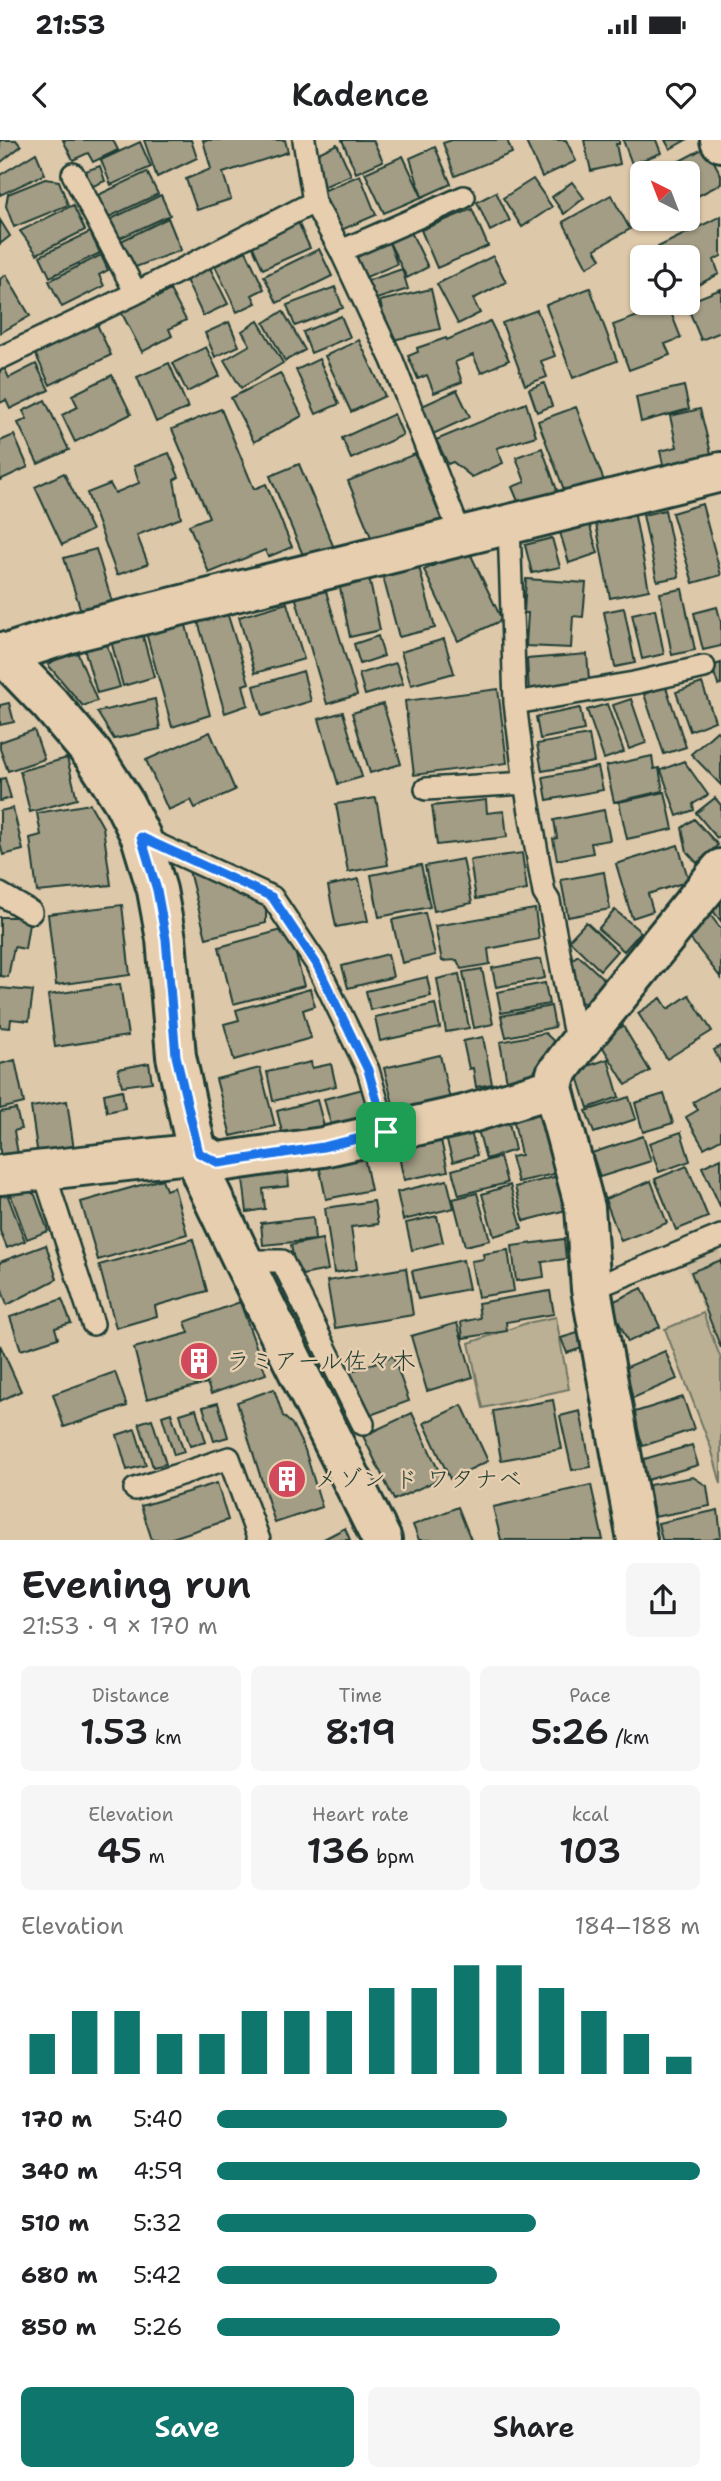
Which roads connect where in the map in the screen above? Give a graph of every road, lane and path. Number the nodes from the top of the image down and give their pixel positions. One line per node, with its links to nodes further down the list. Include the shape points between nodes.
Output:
1 (304, 140): 4 (lane)
2 (73, 174): 6 (lane)
3 (464, 197): 5 (lane)
4 (314, 202): 5 (lane); 6 (lane)
5 (341, 251): 10 (lane, via 392,360)
6 (136, 293): 7 (lane)
7 (0, 358)
8 (721, 471): 9 (street)
9 (509, 524): 10 (street); 13 (lane)
10 (461, 536): 11 (street, via 77,631)
11 (1, 655): 16 (street, via 93,756)
12 (704, 667): 13 (lane)
13 (516, 703): 14 (lane)
14 (525, 783): 15 (lane); 20 (lane)
15 (426, 789)
16 (141, 837): 22 (lane, via 272,897 316,963 368,1070); 23 (street, via 157,890 176,1056)
17 (721, 869): 20 (street)
18 (0, 894): 19 (lane)
19 (31, 912)
20 (577, 1046): 21 (street, via 556,1074)
21 (553, 1088): 22 (street); 28 (street, via 585,1208)
22 (386, 1132): 23 (street, via 219,1163)
23 (199, 1153): 24 (street); 27 (street, via 202,1175)
24 (43, 1169): 25 (street); 29 (lane)
25 (0, 1175)
26 (721, 1236): 28 (lane)
27 (243, 1261): 30 (lane, via 282,1261); 33 (street)
28 (590, 1289): 34 (street)
29 (93, 1324)
30 (363, 1424)
31 (135, 1489): 32 (lane, via 229,1458)
32 (259, 1539)
33 (382, 1539)
34 (637, 1539)

